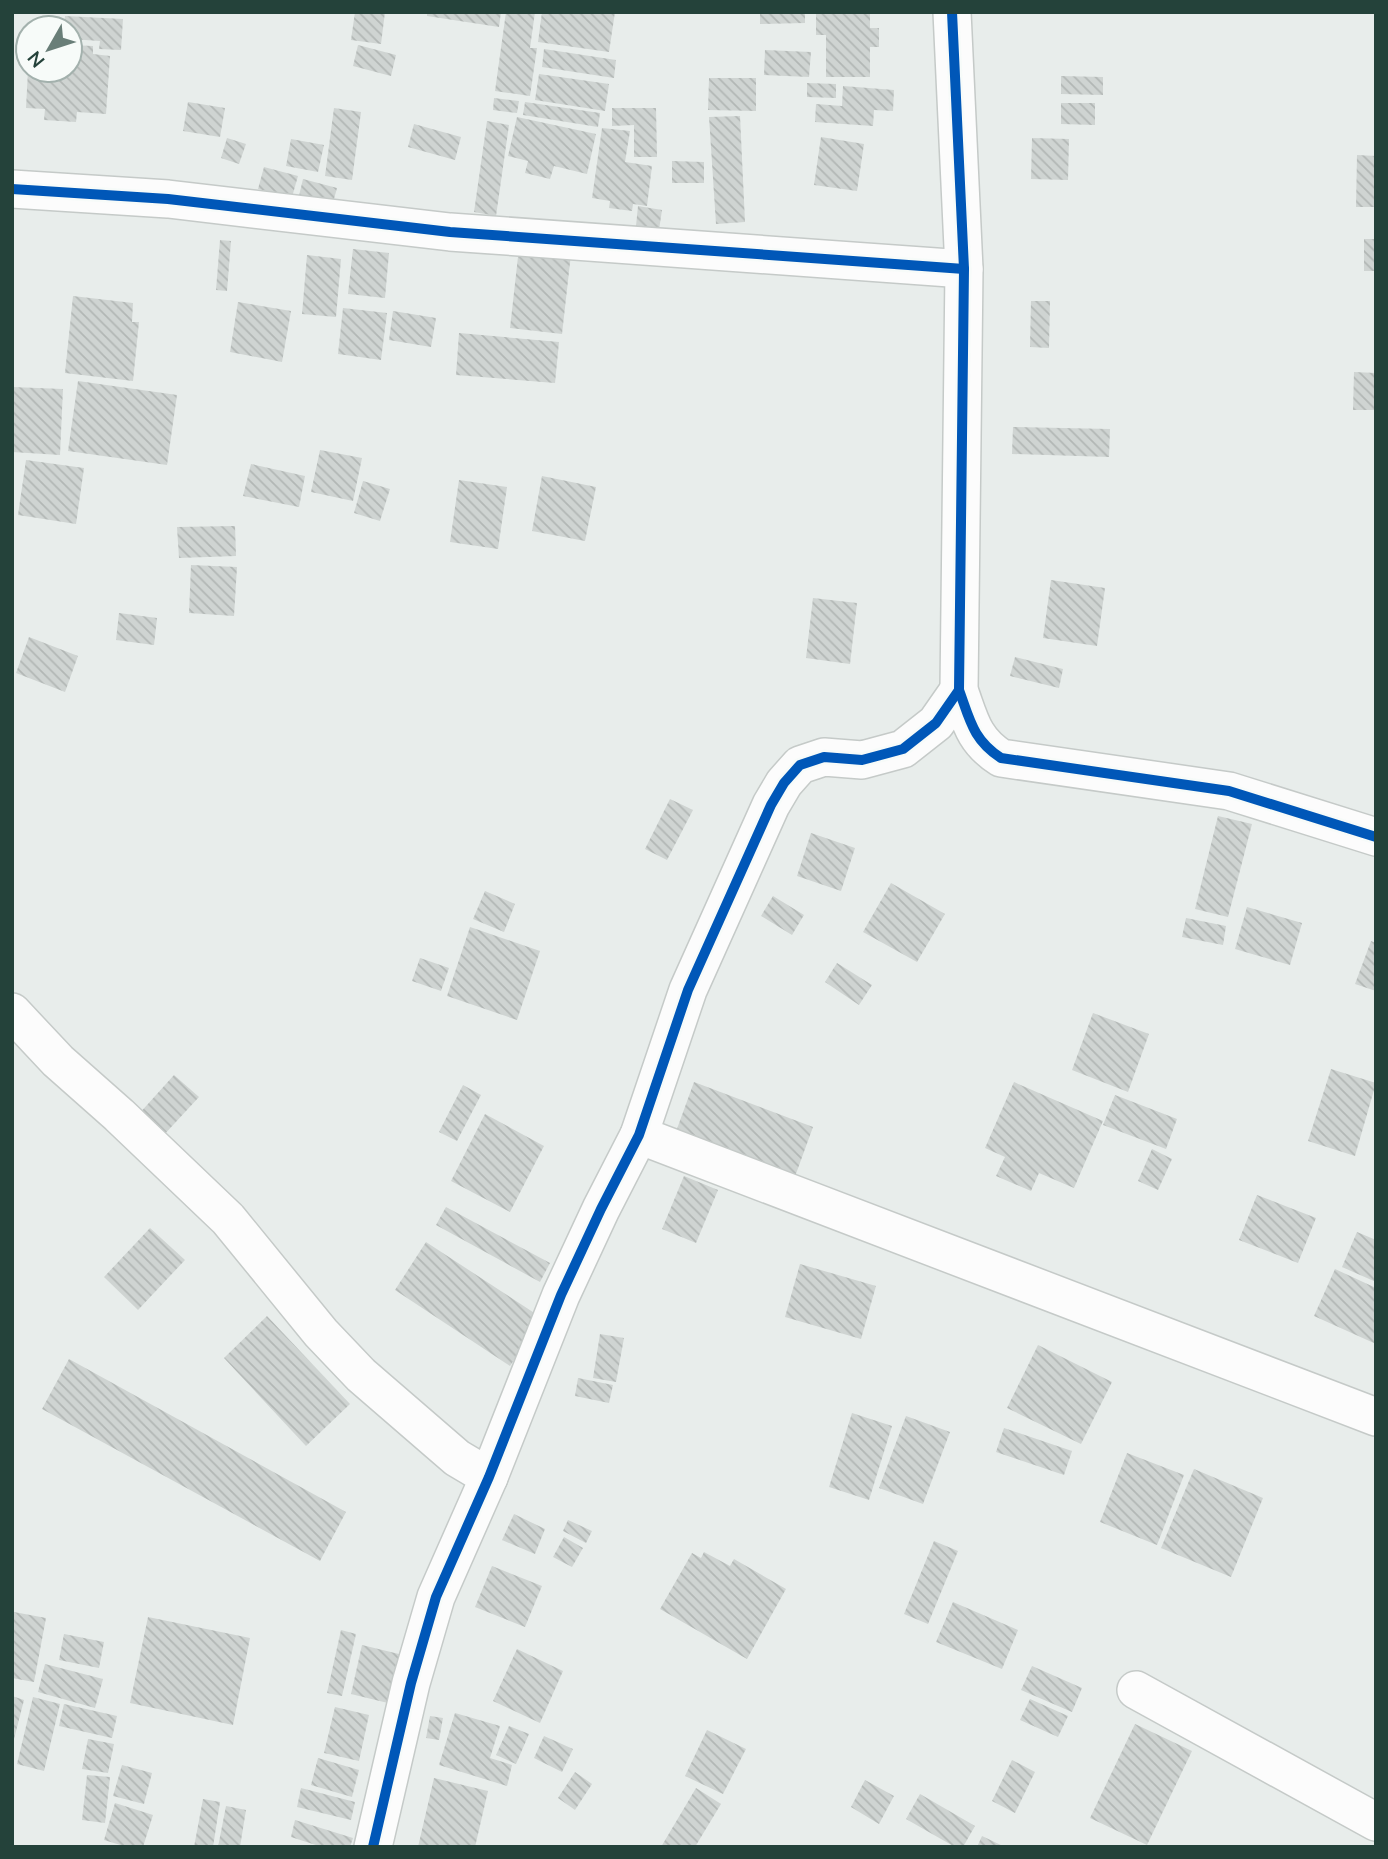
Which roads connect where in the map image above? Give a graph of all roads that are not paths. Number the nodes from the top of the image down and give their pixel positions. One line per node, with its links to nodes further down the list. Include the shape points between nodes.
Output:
1 (952, 12): 3 (street)
2 (12, 189): 3 (street, via 168,199 450,232)
3 (964, 269): 4 (street)
4 (959, 690): 5 (street, via 984,747 1001,758 1229,791); 7 (street, via 936,723 904,749 862,760 824,757 800,765 784,783 688,990)
5 (1376, 837)
6 (12, 1012): 9 (street, via 58,1061 228,1219 361,1375 457,1458)
7 (639, 1135): 8 (street); 9 (street, via 561,1295)
8 (1376, 1417)
9 (489, 1477): 12 (street, via 436,1597)
10 (1136, 1690): 11 (street)
11 (1376, 1822)
12 (373, 1847)

